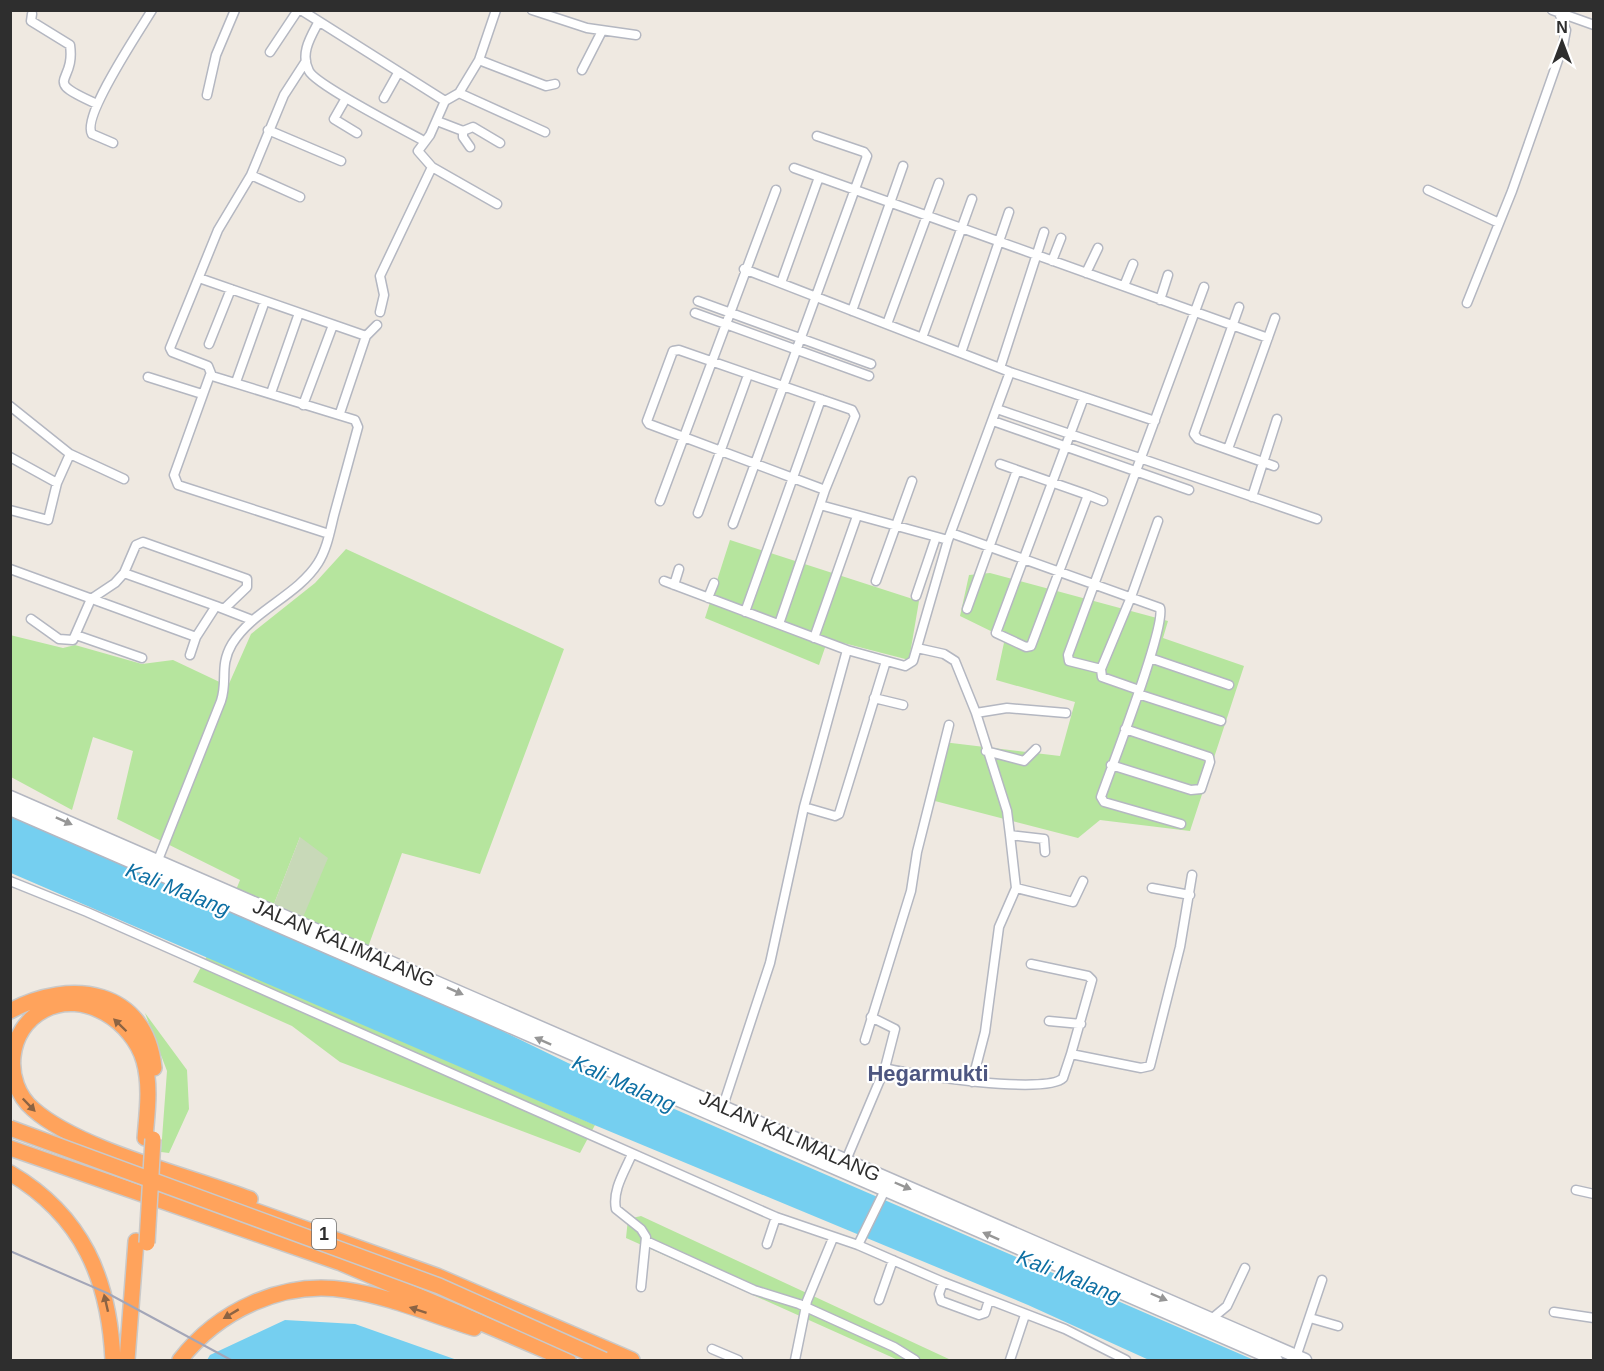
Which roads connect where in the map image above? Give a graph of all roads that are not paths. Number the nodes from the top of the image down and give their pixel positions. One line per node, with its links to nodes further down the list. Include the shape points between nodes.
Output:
1 (152, 10): 23 (street)
2 (235, 10): 19 (street, via 216,55)
3 (299, 10): 8 (street); 12 (street)
4 (496, 10): 13 (street)
5 (532, 10): 10 (street)
6 (1555, 12): 9 (street); 50 (street, via 1566,30 1565,38)
7 (32, 14): 23 (street, via 31,21 70,45 63,83 67,91)
8 (318, 23): 14 (street, via 306,48); 16 (street)
9 (1593, 25)
10 (602, 31): 11 (street); 15 (street)
11 (636, 35)
12 (270, 52)
13 (479, 60): 17 (street, via 546,86); 18 (street)
14 (306, 61): 20 (street, via 311,75); 25 (street)
15 (582, 70)
16 (398, 73): 21 (street); 22 (street)
17 (555, 84)
18 (459, 93): 22 (street); 27 (street)
19 (207, 95)
20 (346, 98): 28 (street, via 334,119); 30 (street)
21 (384, 98)
22 (445, 101): 24 (street)
23 (97, 104): 31 (street, via 89,123 90,132)
24 (437, 121): 26 (street); 30 (street)
25 (268, 130): 34 (street); 38 (street)
26 (463, 131): 32 (street, via 473,127); 33 (street)
27 (545, 132)
28 (357, 133)
29 (817, 136): 42 (street, via 866,153)
30 (424, 141): 36 (street, via 418,154)
31 (113, 142)
32 (500, 143)
33 (470, 147)
34 (341, 161)
35 (903, 166): 46 (street)
36 (432, 167): 47 (street); 74 (street, via 381,272 379,280 384,295)
37 (794, 168): 39 (street)
38 (251, 176): 44 (street); 62 (street, via 218,230)
39 (819, 177): 42 (street); 63 (street)
40 (939, 183): 49 (street)
41 (776, 190): 59 (street)
42 (855, 190): 46 (street); 67 (street)
43 (1428, 190): 50 (street)
44 (300, 197)
45 (972, 200): 51 (street)
46 (891, 203): 49 (street); 73 (street)
47 (497, 204)
48 (1009, 212): 54 (street)
49 (926, 216): 51 (street); 81 (street)
50 (1499, 223): 71 (street)
51 (962, 228): 54 (street); 86 (street)
52 (1044, 232): 56 (street)
53 (1060, 238): 57 (street)
54 (1000, 242): 56 (street); 91 (street)
55 (1098, 248): 60 (street)
56 (1037, 255): 57 (street); 94 (street)
57 (1052, 261): 60 (street)
58 (1132, 264): 64 (street)
59 (744, 269): 63 (street); 75 (street)
60 (1086, 273): 64 (street)
61 (1168, 275): 68 (street)
62 (199, 278): 66 (street); 96 (street, via 170,348 208,366)
63 (781, 283): 67 (street)
64 (1124, 286): 68 (street)
65 (1204, 287): 76 (street)
66 (231, 289): 69 (street); 89 (street)
67 (818, 298): 73 (street); 88 (street)
68 (1160, 300): 76 (street)
69 (265, 301): 77 (street); 100 (street)
70 (698, 301): 75 (street)
71 (1467, 303)
72 (1239, 307): 84 (street)
73 (852, 311): 81 (street)
74 (380, 312)
75 (729, 312): 80 (street); 88 (street)
76 (1195, 312): 84 (street); 112 (street)
77 (299, 313): 82 (street); 102 (street)
78 (695, 313): 80 (street)
79 (1275, 318): 87 (street)
80 (725, 324): 90 (street); 92 (street)
81 (887, 324): 86 (street)
82 (333, 325): 85 (street); 106 (street)
83 (377, 325): 85 (street)
84 (1233, 326): 87 (street); 116 (street, via 1194,429 1196,437)
85 (366, 336): 109 (street)
86 (922, 338): 91 (street)
87 (1268, 338): 116 (street)
88 (802, 339): 90 (street); 93 (street)
89 (209, 344)
90 (798, 351): 98 (street); 101 (street)
91 (961, 353): 94 (street)
92 (711, 361): 97 (street); 114 (street); 114 (street, via 673,351 647,421)
93 (872, 364)
94 (1000, 368): 95 (street)
95 (1010, 372): 104 (street); 108 (street)
96 (210, 375): 100 (street); 103 (street)
97 (748, 375): 101 (street); 117 (street)
98 (869, 376)
99 (148, 377): 103 (street)
100 (236, 382): 102 (street)
101 (785, 386): 105 (street); 122 (street)
102 (271, 393): 106 (street)
103 (202, 394): 146 (street, via 174,475 178,485)
104 (1084, 397): 112 (street); 113 (street)
105 (821, 399): 127 (street); 132 (street, via 855,414)
106 (303, 405): 109 (street)
107 (10, 406): 118 (street)
108 (997, 409): 111 (street); 113 (street)
109 (340, 413): 146 (street, via 355,420 358,427)
110 (1277, 419): 121 (street)
111 (993, 420): 115 (street); 148 (street)
112 (1155, 420): 120 (street)
113 (1069, 435): 115 (street); 120 (street)
114 (684, 437): 117 (street); 136 (street)
115 (1065, 447): 126 (street); 131 (street)
116 (1228, 449): 121 (street)
117 (720, 452): 122 (street); 140 (street)
118 (70, 454): 128 (street); 130 (street)
119 (10, 458): 130 (street)
120 (1140, 459): 126 (street); 135 (street)
121 (1262, 462): 124 (street); 135 (street)
122 (756, 464): 127 (street); 144 (street)
123 (1000, 464): 125 (street)
124 (1274, 466)
125 (1017, 470): 131 (street); 149 (street)
126 (1135, 472): 133 (street); 159 (street)
127 (792, 477): 132 (street); 166 (street)
128 (124, 479)
129 (912, 481): 145 (street)
130 (57, 483): 139 (street, via 48,520)
131 (1052, 484): 134 (street); 150 (street)
132 (825, 490): 138 (street)
133 (1189, 490)
134 (1088, 495): 137 (street); 153 (street)
135 (1252, 496): 142 (street)
136 (660, 501)
137 (1103, 501)
138 (820, 505): 141 (street); 169 (street)
139 (10, 510)
140 (698, 513)
141 (857, 516): 145 (street); 172 (street)
142 (1317, 519)
143 (1158, 521): 161 (street)
144 (734, 524)
145 (897, 525): 147 (street); 156 (street)
146 (329, 534): 168 (street, via 317,565)
147 (936, 537): 148 (street); 160 (street)
148 (949, 537): 149 (street); 173 (street)
149 (990, 547): 150 (street); 165 (street)
150 (1025, 559): 153 (street); 153 (street, via 996,632 1026,647 1031,646)
151 (10, 569): 163 (street)
152 (679, 569): 158 (street)
153 (1061, 571): 159 (street)
154 (124, 573): 163 (street); 164 (street); 164 (street, via 136,545 143,542 248,579 247,587)
155 (664, 581): 158 (street)
156 (876, 581)
157 (714, 583): 162 (street)
158 (674, 585): 162 (street)
159 (1095, 585): 161 (street); 179 (street, via 1067,657 1069,661)
160 (916, 596)
161 (1131, 597): 177 (street, via 1162,610); 179 (street)
162 (708, 598): 166 (street)
163 (91, 599): 170 (street); 171 (street)
164 (221, 607): 168 (street); 171 (street)
165 (967, 609)
166 (745, 612): 169 (street)
167 (31, 619): 170 (street, via 64,640 73,640)
168 (252, 620): 198 (street, via 226,658 221,701)
169 (779, 624): 172 (street)
170 (76, 634): 176 (street)
171 (196, 637): 175 (street)
172 (814, 638): 174 (street)
173 (917, 648): 178 (street, via 910,665); 184 (street, via 944,654 955,661)
174 (847, 650): 178 (street); 193 (street)
175 (190, 655)
176 (142, 658)
177 (1150, 658): 180 (street); 181 (street)
178 (886, 661): 182 (street)
179 (1101, 669): 181 (street, via 1102,677)
180 (1229, 685)
181 (1138, 692): 186 (street); 188 (street)
182 (874, 698): 183 (street); 193 (street, via 839,814)
183 (903, 705)
184 (976, 713): 185 (street, via 1007,708); 190 (street)
185 (1066, 713)
186 (1221, 721)
187 (949, 725): 207 (street, via 911,891)
188 (1125, 729): 191 (street); 191 (street, via 1209,757 1201,789 1191,790)
189 (1036, 749): 190 (street, via 1024,761)
190 (986, 751): 196 (street, via 1007,812)
191 (1111, 765): 195 (street, via 1101,797 1104,802)
192 (10, 797): 198 (main road, JALAN KALIMALANG, one-way to 198)
193 (804, 807): 214 (street, via 770,963)
194 (10, 809): 198 (main road, JALAN KALIMALANG)
195 (1181, 824)
196 (1010, 835): 197 (street, via 1044,839); 202 (street)
197 (1045, 852)
198 (156, 866): 214 (main road, JALAN KALIMALANG)
199 (1192, 875): 204 (street)
200 (1083, 880): 202 (street, via 1073,902)
201 (10, 881): 220 (street)
202 (1016, 888): 213 (street, via 999,927 984,1032)
203 (1152, 888): 204 (street)
204 (1190, 895): 211 (street, via 1152,1063 1145,1068)
205 (1031, 964): 209 (street, via 1090,977 1093,983)
206 (10, 1011): 218 (highway, via 42,996 74,992 100,997 125,1011 147,1038 153,1060 156,1091)
207 (872, 1017): 210 (street); 212 (street, via 895,1029)
208 (1049, 1021): 209 (street)
209 (1081, 1024): 211 (street)
210 (866, 1040)
211 (1071, 1054): 213 (street, via 1063,1078 1057,1082)
212 (885, 1068): 213 (street); 221 (street)
213 (972, 1082)
214 (721, 1113): 221 (main road, JALAN KALIMALANG)
215 (10, 1122): 227 (highway, 1)
216 (10, 1128): 255 (highway, 1, bridge, via 439,1286)
217 (10, 1136): 254 (highway, 1, bridge, via 338,1253)
218 (149, 1138): 227 (highway, one-way to 227, via 146,1072 140,1049 125,1028 110,1015 80,1005 51,1007 35,1016 15,1044 12,1068 20,1095 41,1116 103,1148 314,1224); 231 (highway)
219 (10, 1148): 248 (highway, 1, via 341,1263)
220 (632, 1154): 226 (street); 229 (street, via 615,1203 620,1213 641,1229)
221 (843, 1166): 225 (main road, JALAN KALIMALANG); 245 (main road, JALAN KALIMALANG, one-way to 245)
222 (10, 1173): 250 (highway, one-way to 222, via 105,1301 89,1252 54,1206)
223 (1575, 1190): 224 (street)
224 (1593, 1194)
225 (882, 1195): 230 (street); 245 (main road, JALAN KALIMALANG, one-way to 225)
226 (776, 1217): 228 (street); 232 (street)
227 (336, 1238): 256 (highway, 1, via 437,1276)
228 (833, 1238): 230 (street); 240 (street)
229 (646, 1241): 237 (street); 240 (street, via 754,1290)
230 (860, 1241): 233 (street)
231 (142, 1242): 251 (highway); 252 (highway)
232 (767, 1244)
233 (892, 1260): 236 (street); 238 (street)
234 (1245, 1268): 245 (street, via 1227,1306)
235 (1322, 1280): 243 (street)
236 (944, 1282): 239 (street); 239 (street, via 940,1299 960,1308 982,1315)
237 (641, 1287)
238 (879, 1299)
239 (989, 1300): 242 (street)
240 (806, 1308): 258 (street); 259 (street)
241 (1554, 1312): 244 (street)
242 (1025, 1316): 260 (street); 261 (street, via 1065,1329)
243 (1310, 1318): 246 (street); 249 (street)
244 (1593, 1318)
245 (1207, 1324): 249 (main road, JALAN KALIMALANG); 262 (main road, JALAN KALIMALANG)
246 (1338, 1326)
247 (712, 1349): 257 (street)
248 (561, 1357): 253 (highway, one-way to 253, via 379,1298 344,1289 320,1288 278,1294 241,1308 209,1329)
249 (1299, 1359)
250 (113, 1360)
251 (127, 1360)
252 (136, 1360)
253 (180, 1360)
254 (589, 1360)
255 (604, 1360)
256 (632, 1360)
257 (738, 1360)
258 (795, 1360)
259 (915, 1360)
260 (1010, 1360)
261 (1126, 1360)
262 (1276, 1360)

